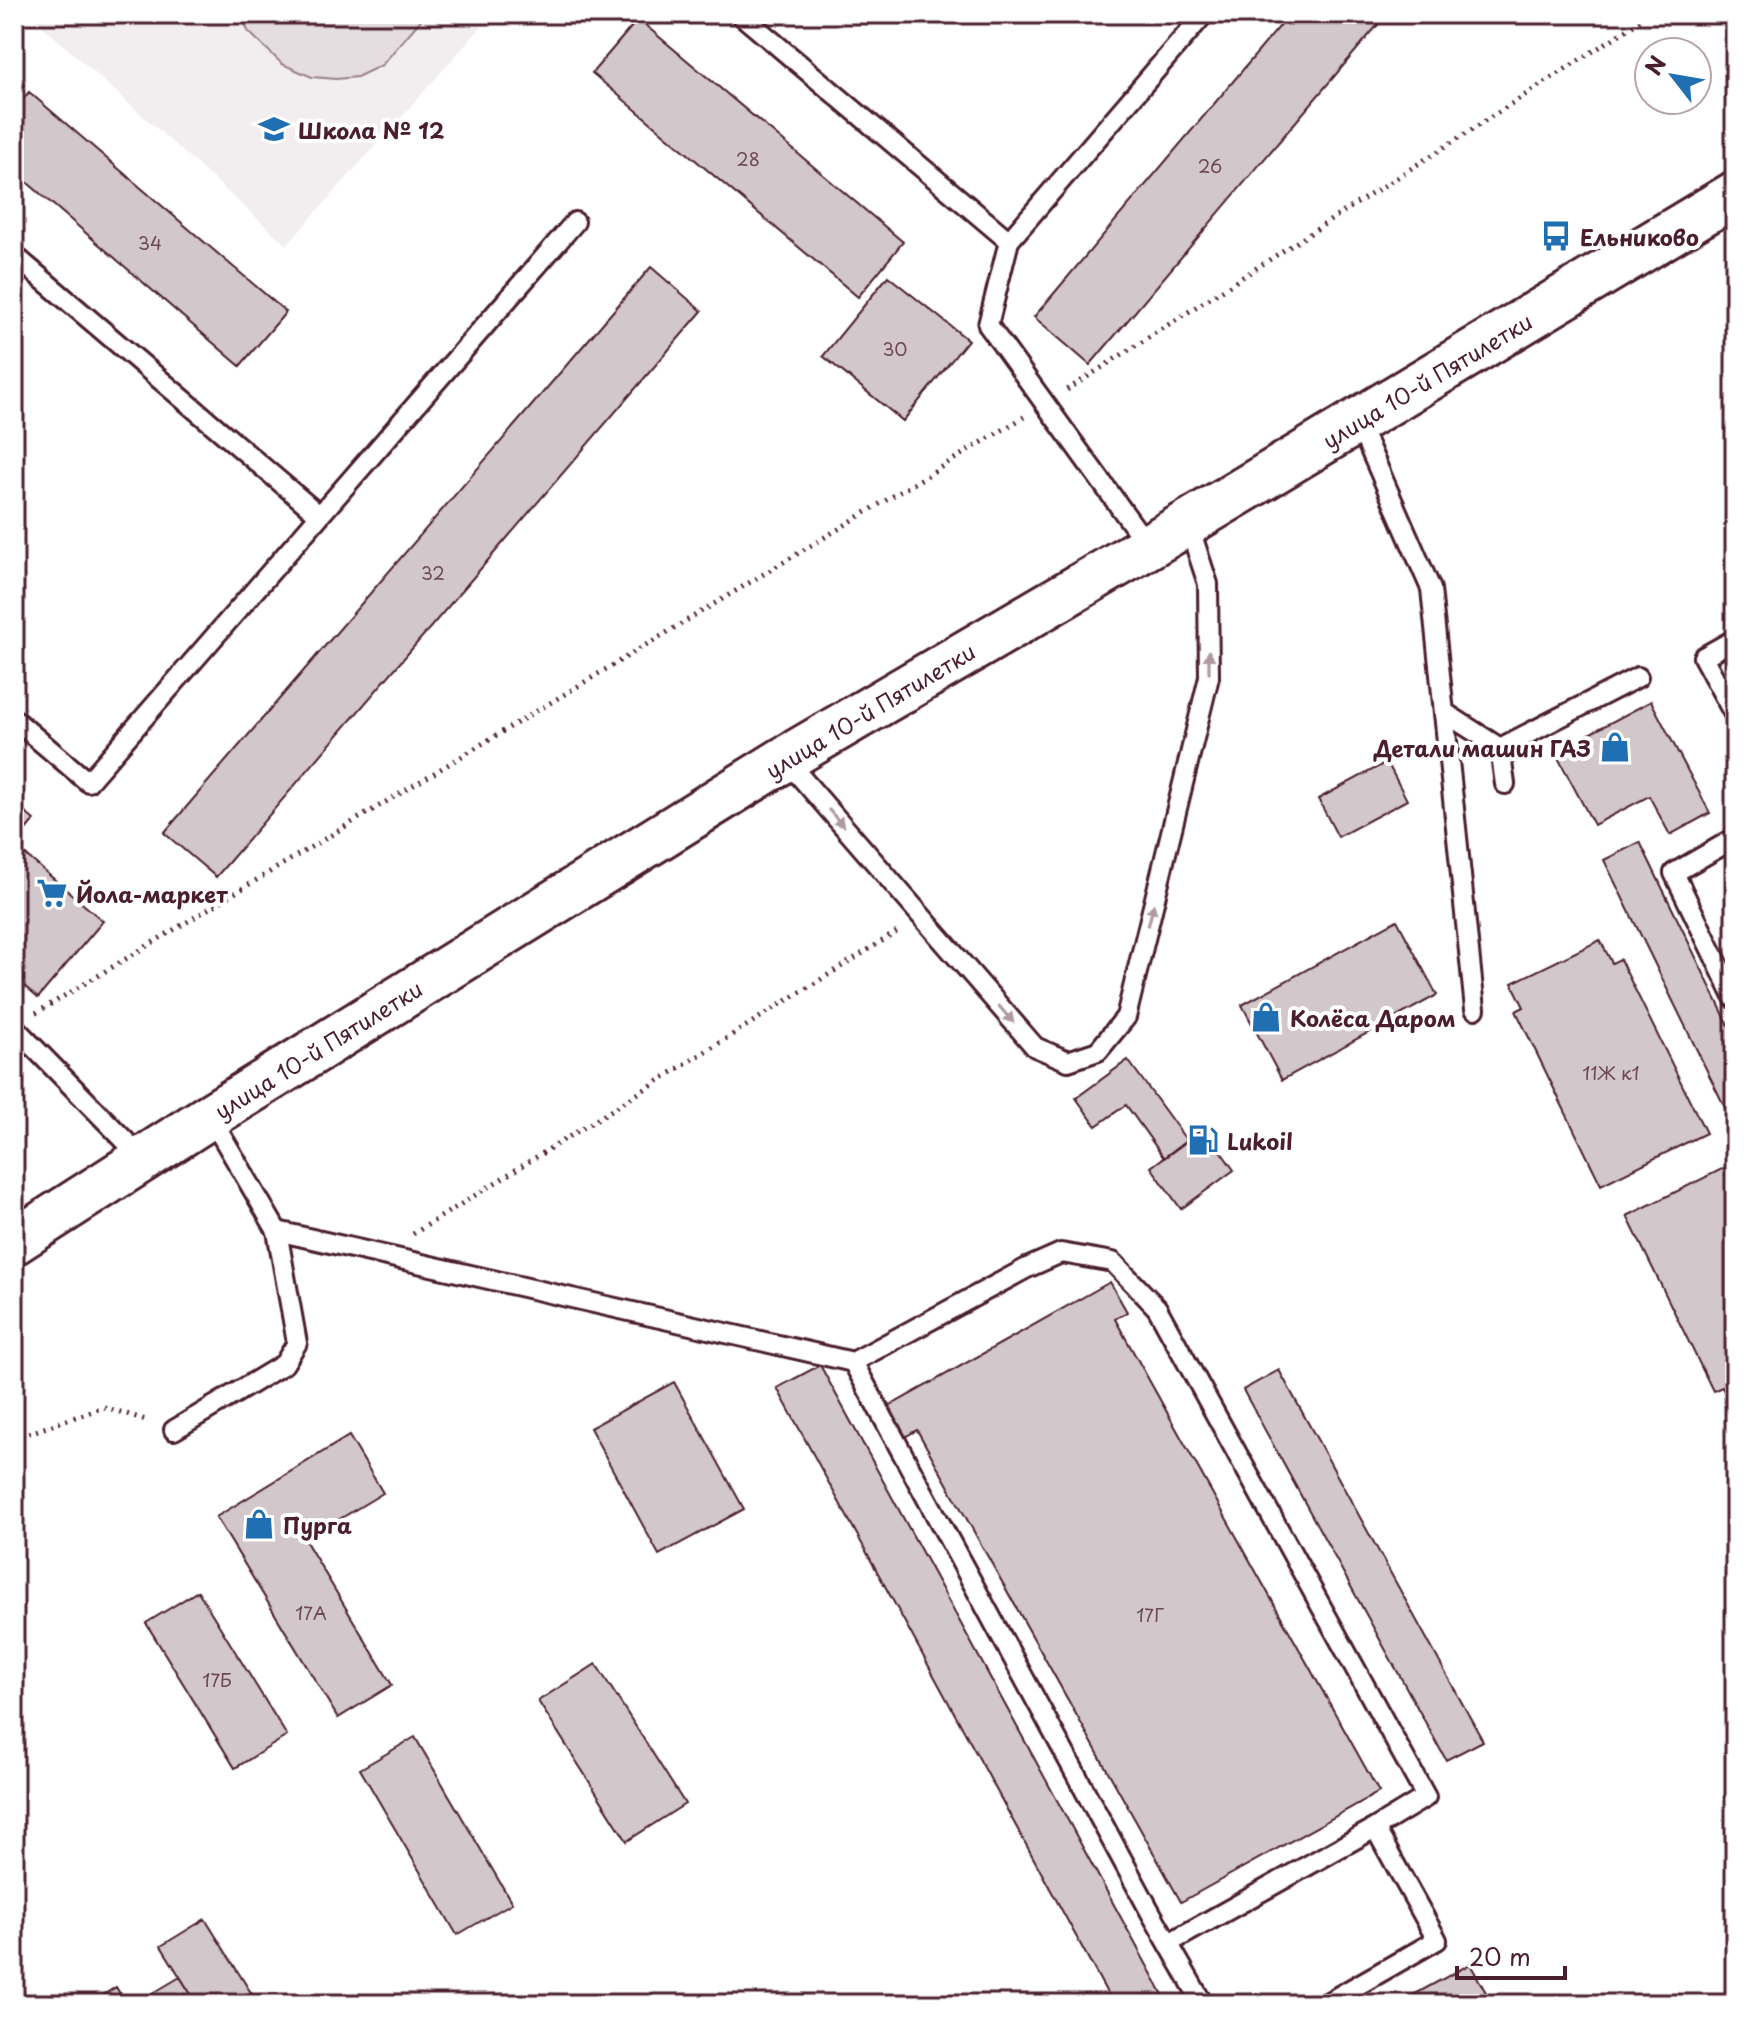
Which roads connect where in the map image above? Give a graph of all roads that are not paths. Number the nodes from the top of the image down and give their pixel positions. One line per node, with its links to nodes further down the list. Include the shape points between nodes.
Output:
1 (740, 14): 5 (lane)
2 (1204, 14): 5 (lane)
3 (1735, 194): 7 (main road, улица 10-й Пятилетки)
4 (575, 222): 8 (lane)
5 (1009, 241): 10 (lane, via 988,325)
6 (14, 255): 8 (lane)
7 (1358, 422): 9 (main road, улица 10-й Пятилетки); 13 (lane, via 1431,589)
8 (319, 515): 15 (lane, via 88,782)
9 (1188, 523): 10 (main road, улица 10-й Пятилетки); 17 (lane, one-way to 9, via 1035,1047 1068,1061 1098,1051 1126,1017 1209,677 1208,584)
10 (1148, 546): 17 (main road, улица 10-й Пятилетки)
11 (1735, 639): 14 (lane, via 1703,657)
12 (1638, 677): 16 (lane)
13 (1444, 712): 16 (lane); 21 (lane)
14 (1735, 716)
15 (14, 719)
16 (1500, 748): 18 (lane)
17 (785, 759): 23 (main road, улица 10-й Пятилетки)
18 (1505, 784)
19 (1735, 838): 20 (lane, via 1674,873)
20 (1735, 999)
21 (1475, 1009)
22 (21, 1023): 24 (lane)
23 (210, 1116): 24 (main road, улица 10-й Пятилетки); 25 (lane)
24 (143, 1159): 26 (main road, улица 10-й Пятилетки)
25 (277, 1231): 27 (lane); 28 (lane, via 297,1343 284,1364)
26 (14, 1242)
27 (853, 1362): 29 (lane, via 1061,1253 1113,1262 1157,1308 1426,1797); 30 (lane)
28 (174, 1430)
29 (1375, 1828): 30 (lane); 32 (lane, via 1437,1940)
30 (1169, 1943): 31 (lane)
31 (1203, 2004)
32 (1325, 2004)

